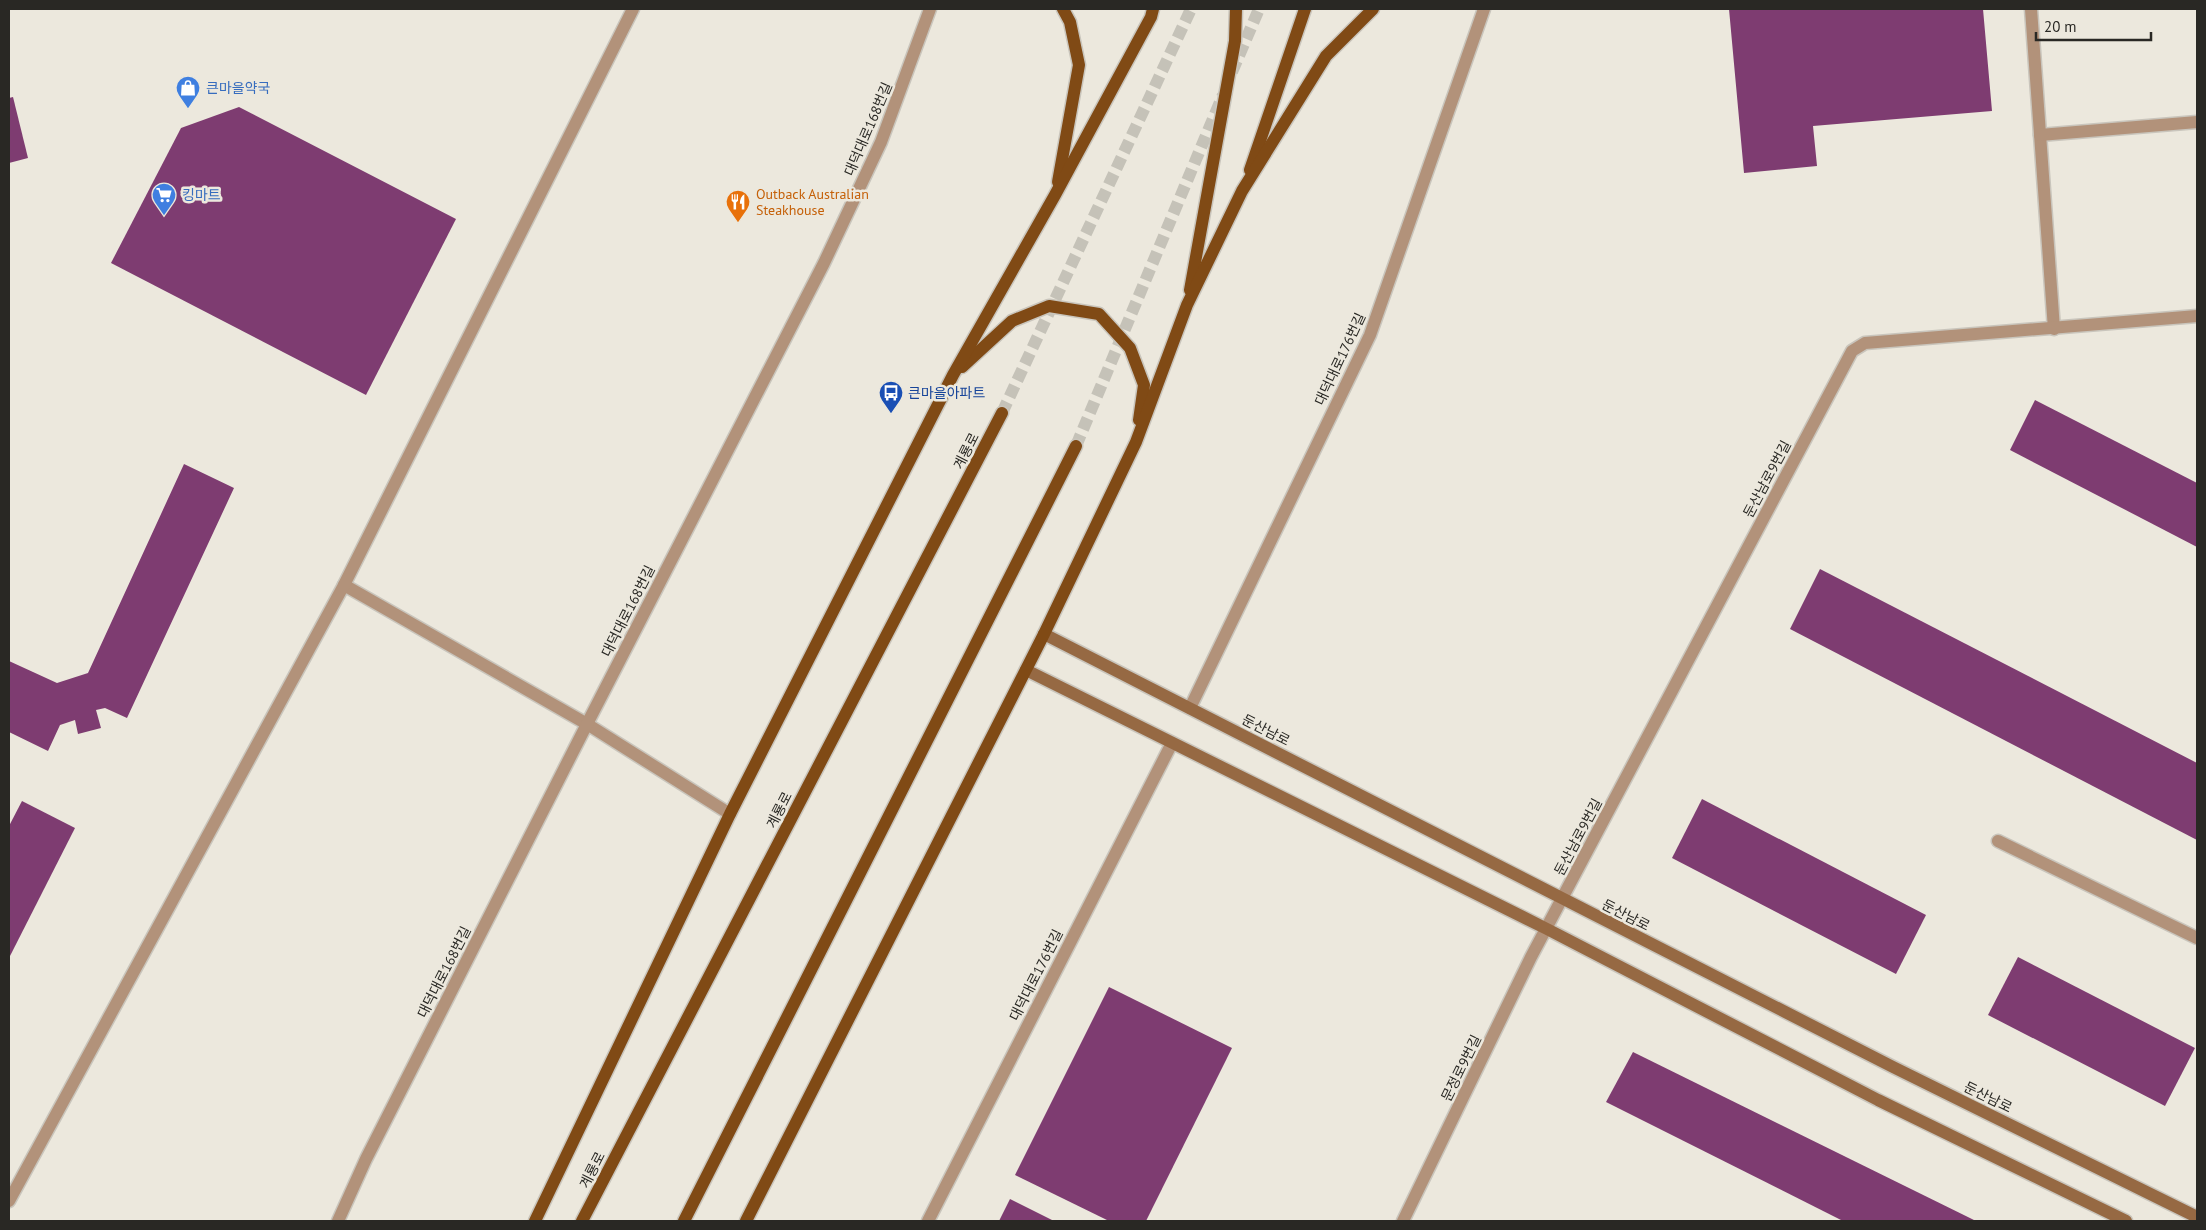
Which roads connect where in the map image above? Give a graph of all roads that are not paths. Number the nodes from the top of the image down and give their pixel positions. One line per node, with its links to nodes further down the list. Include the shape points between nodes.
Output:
1 (633, 9): 21 (street)
2 (930, 9): 25 (street, 대덕대로168번길, via 881,142 824,263)
3 (1063, 9): 13 (main road, via 1070,22 1079,65)
4 (1153, 9): 13 (main road)
5 (1236, 9): 14 (main road, via 1235,41)
6 (1305, 9): 12 (main road)
7 (1373, 9): 12 (main road, via 1326,56)
8 (1484, 9): 24 (street, 대덕대로176번길, via 1370,334)
9 (2031, 9): 11 (street)
10 (2197, 122): 11 (street)
11 (2040, 135): 16 (street)
12 (1242, 191): 14 (main road)
13 (1055, 195): 17 (main road)
14 (1187, 305): 19 (main road)
15 (2197, 316): 16 (street, 둔산남로9번길)
16 (2054, 329): 29 (street, 둔산남로9번길, via 1865,343 1852,351)
17 (953, 375): 19 (main road, via 1012,321 1049,306 1099,314 1130,348 1144,385); 27 (main road)
18 (1002, 414): 36 (main road, 계룡로)
19 (1136, 442): 22 (main road)
20 (1076, 446): 37 (main road)
21 (344, 585): 25 (street); 32 (street)
22 (1044, 634): 23 (main road); 24 (street, 둔산남로)
23 (1026, 670): 26 (street); 38 (main road)
24 (1190, 708): 29 (street, 둔산남로)
25 (587, 724): 27 (street); 34 (street, 대덕대로168번길, via 366,1159)
26 (1172, 743): 30 (street); 39 (street, 대덕대로176번길)
27 (730, 814): 35 (main road)
28 (1998, 840): 31 (street)
29 (1563, 899): 30 (street, 둔산남로9번길); 33 (street, 둔산남로, via 1893,1068)
30 (1546, 929): 40 (street, 문정로9번길); 41 (street, via 1878,1100)
31 (2197, 938)
32 (9, 1201)
33 (2197, 1218)
34 (338, 1221)
35 (535, 1221)
36 (582, 1221)
37 (684, 1221)
38 (746, 1221)
39 (928, 1221)
40 (1403, 1221)
41 (2126, 1221)

